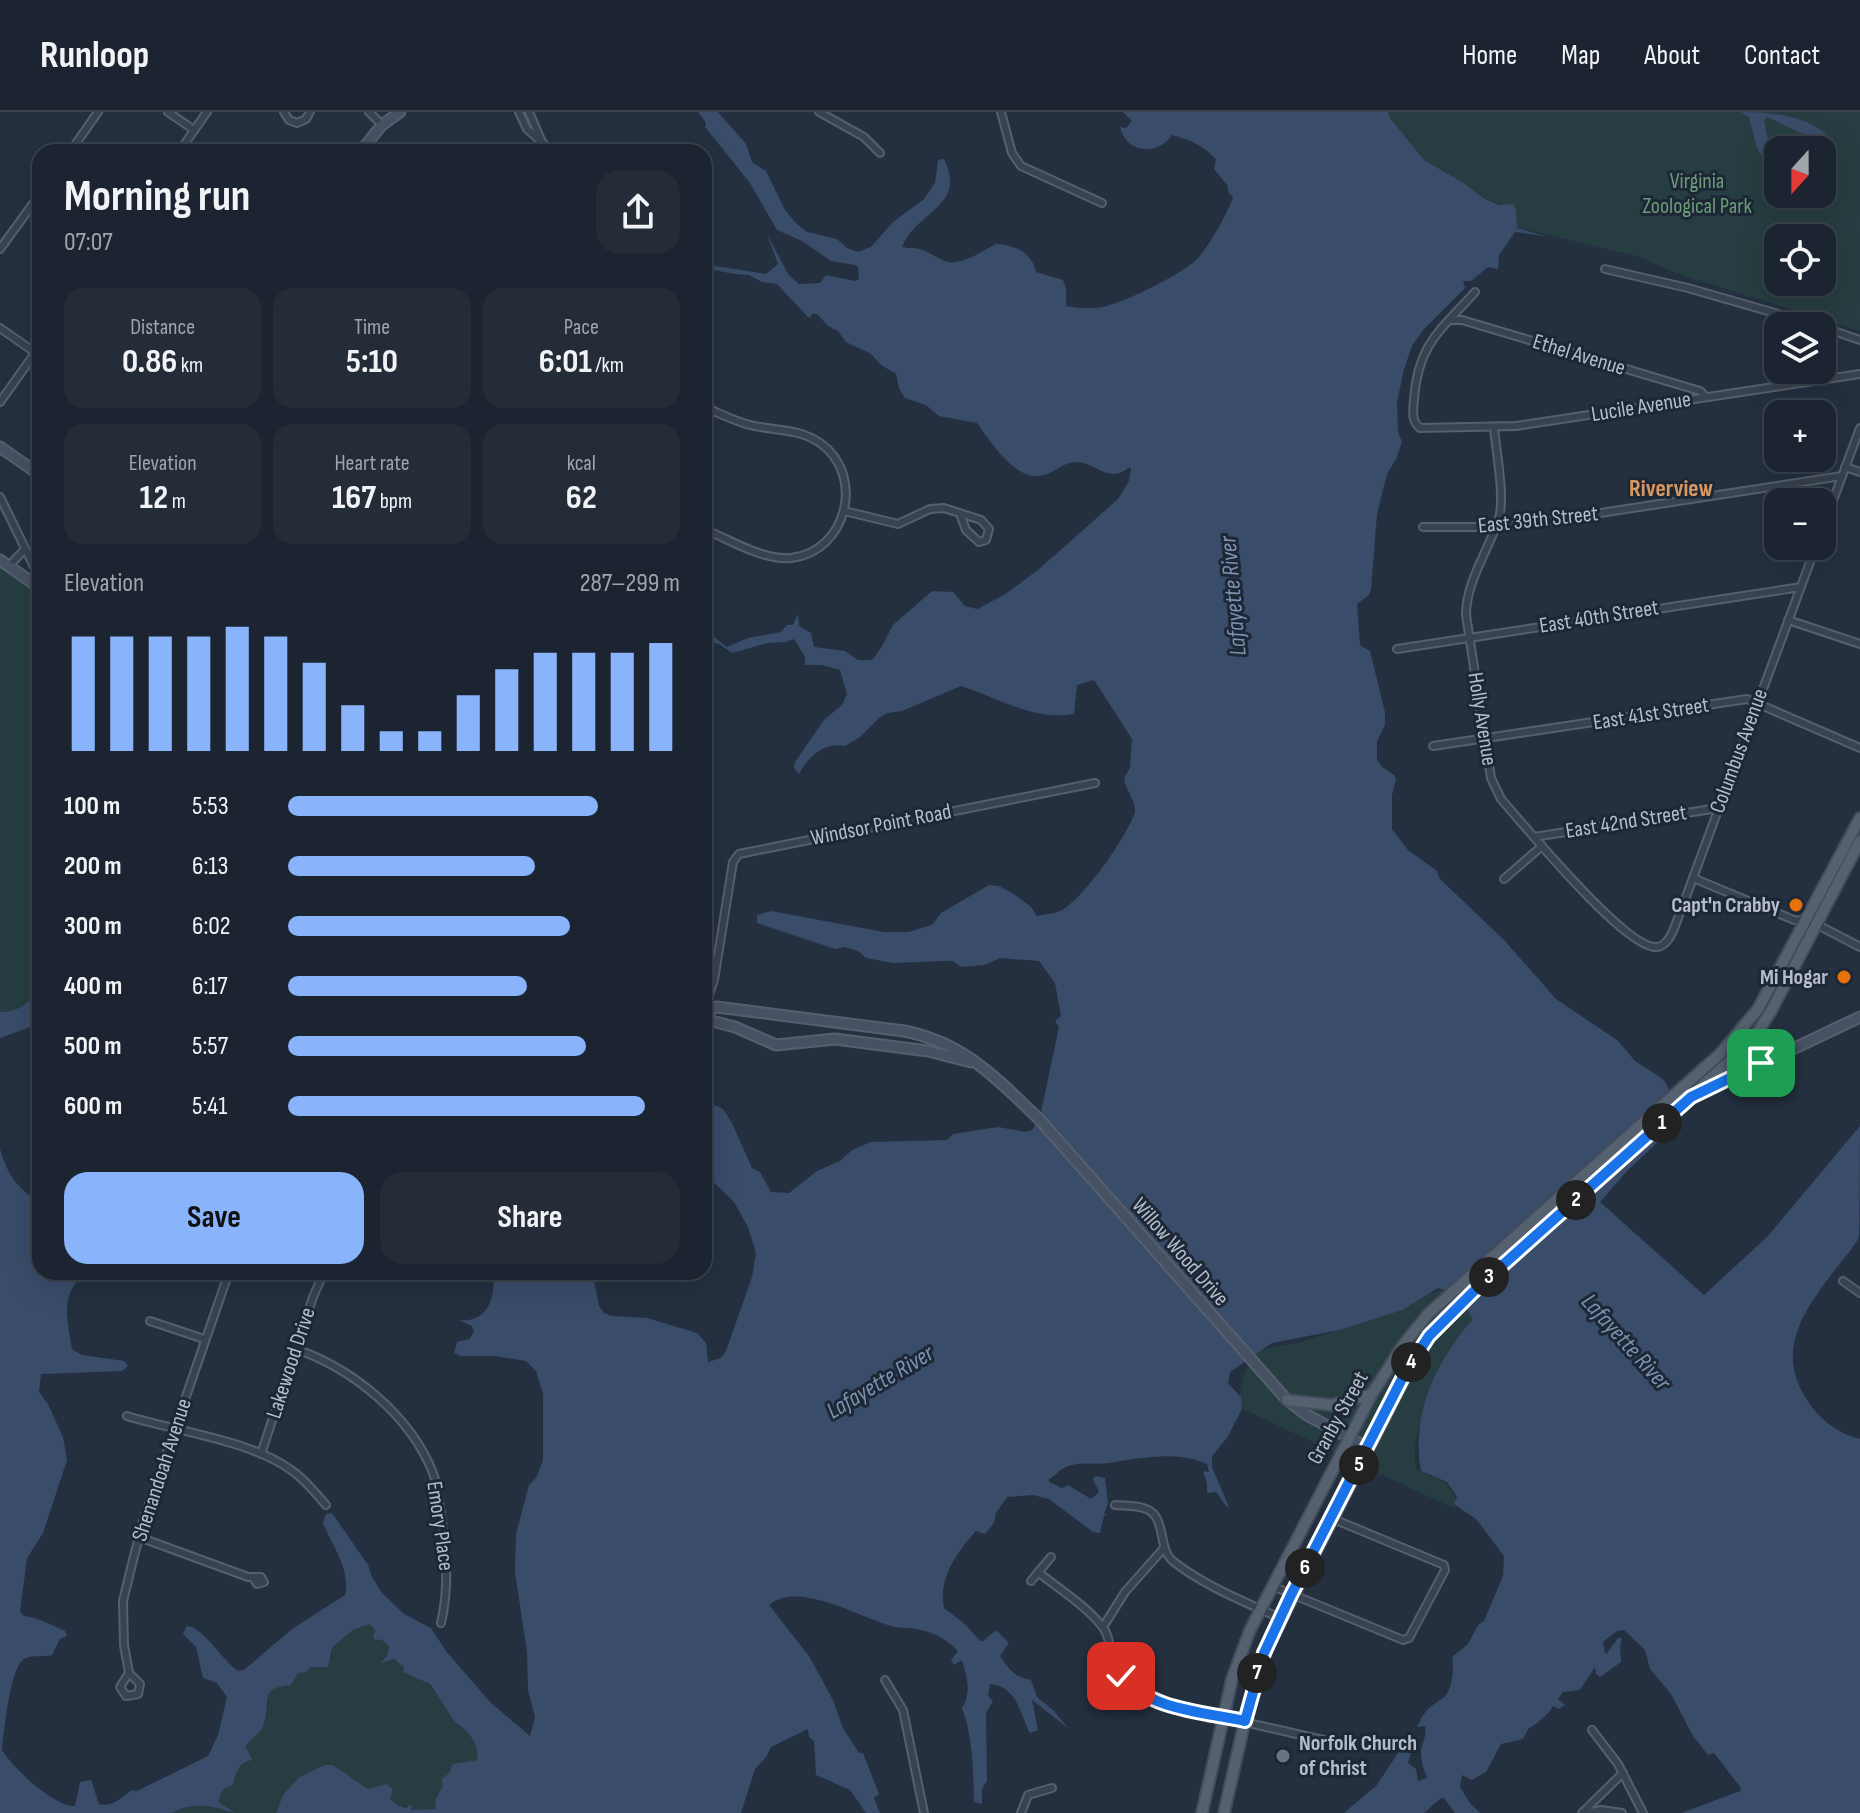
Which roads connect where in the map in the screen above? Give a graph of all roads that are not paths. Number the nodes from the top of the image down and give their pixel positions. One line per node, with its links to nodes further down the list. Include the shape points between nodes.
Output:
1 (98, 112): 14 (street)
2 (168, 112): 13 (street)
3 (207, 112): 13 (street)
4 (284, 112): 5 (street, via 297,123)
5 (310, 112)
6 (369, 112): 12 (street)
7 (400, 112): 12 (street)
8 (519, 112): 17 (street)
9 (529, 112): 18 (street)
10 (819, 112): 19 (street, via 864,137)
11 (1001, 112): 20 (street, via 1021,166)
12 (382, 125): 16 (street)
13 (194, 130): 15 (street)
14 (76, 144)
15 (184, 144)
16 (367, 144)
17 (543, 144)
18 (544, 144)
19 (880, 153)
20 (1102, 203)
21 (32, 205): 22 (street)
22 (0, 249)
23 (1605, 269): 25 (street)
24 (1475, 292): 26 (street)
25 (1772, 312)
26 (1449, 321): 33 (street, Ethel Avenue, via 1462,320); 36 (street, Lucile Avenue, via 1430,341 1419,368 1415,425)
27 (0, 328): 30 (street)
28 (1836, 331): 29 (street)
29 (1860, 340)
30 (32, 348)
31 (32, 360): 34 (street)
32 (1860, 374): 33 (street, Lucile Avenue)
33 (1706, 397): 36 (street, Lucile Avenue)
34 (0, 402)
35 (712, 410): 45 (street, via 749,425 801,433 821,444 842,468 847,487)
36 (1494, 428): 47 (street, Holly Avenue, via 1500,480)
37 (1860, 428): 39 (street)
38 (0, 447): 40 (street)
39 (1845, 467): 41 (street); 42 (street)
40 (32, 469)
41 (1860, 472)
42 (1842, 476): 43 (street); 47 (street, East 39th Street)
43 (1836, 492)
44 (0, 497): 50 (street)
45 (844, 511): 46 (street, via 898,524 930,509); 49 (street, via 819,547 793,557 764,554)
46 (960, 514): 46 (street, via 985,523 986,540 971,537)
47 (1496, 526): 48 (street, East 39th Street); 58 (street, Holly Avenue, via 1468,598)
48 (1423, 527)
49 (712, 532)
50 (25, 549): 53 (street); 54 (street)
51 (0, 560): 54 (street)
52 (1811, 560): 56 (street, Columbus Avenue)
53 (32, 563)
54 (9, 566): 55 (street)
55 (32, 582)
56 (1801, 587): 57 (street, Columbus Avenue); 58 (street, East 40th Street)
57 (1788, 620): 59 (street); 61 (street, Columbus Avenue)
58 (1469, 637): 60 (street, East 40th Street); 62 (street, Holly Avenue)
59 (1860, 644)
60 (1397, 649)
61 (1756, 702): 62 (street, East 41st Street, via 1747,699); 64 (street, East 41st Street); 66 (street, Columbus Avenue)
62 (1484, 740): 63 (street, East 41st Street); 68 (street, Holly Avenue, via 1495,789)
63 (1433, 746)
64 (1860, 748)
65 (1095, 783): 76 (street, Windsor Point Road, via 739,854 733,862)
66 (1718, 808): 68 (street, East 42nd Street); 71 (street, Columbus Avenue)
67 (1860, 818): 73 (main road, Granby Street)
68 (1534, 837): 70 (street, Holly Avenue)
69 (1860, 841): 73 (main road, Granby Street)
70 (1542, 846): 72 (street, East 42nd Street); 74 (street, Holly Avenue, via 1615,924)
71 (1693, 878): 73 (street); 74 (street, Columbus Avenue, via 1669,938)
72 (1504, 879)
73 (1812, 923): 75 (street); 81 (main road, Granby Street, via 1759,1030); 89 (main road, Granby Street, via 1749,1022 1720,1054 1421,1323)
74 (1654, 947)
75 (1860, 947)
76 (712, 986)
77 (712, 1009): 80 (street, Willow Wood Drive, via 904,1031 947,1043)
78 (1860, 1017): 81 (street)
79 (712, 1021): 80 (street, Willow Wood Drive, via 776,1045 835,1039 928,1051)
80 (978, 1064): 90 (street, Willow Wood Drive, via 1024,1104)
81 (1691, 1097): 94 (main road, Granby Street, via 1432,1332)
82 (226, 1280): 87 (street, Shenandoah Avenue)
83 (321, 1280): 88 (street, Lakewood Drive)
84 (1843, 1281): 85 (street)
85 (1860, 1293)
86 (150, 1321): 87 (street)
87 (204, 1339): 92 (street, Shenandoah Avenue)
88 (296, 1349): 95 (street, Lakewood Drive); 109 (street, Emory Place, via 359,1383 409,1432 425,1456 436,1480 446,1546 447,1594)
89 (1372, 1394): 90 (main road, via 1331,1405); 93 (main road, Granby Street)
90 (1287, 1400): 93 (street, Willow Wood Drive)
91 (127, 1416): 92 (street)
92 (175, 1428): 95 (street); 99 (street, Shenandoah Avenue)
93 (1349, 1438): 94 (street, Willow Wood Drive); 105 (main road, Granby Street)
94 (1368, 1448): 98 (main road, Granby Street)
95 (261, 1454): 96 (street, via 292,1470)
96 (326, 1505)
97 (1115, 1505): 100 (street, via 1153,1513)
98 (1331, 1518): 106 (main road, Granby Street); 106 (street, via 1444,1565 1445,1570 1415,1628 1403,1640)
99 (139, 1537): 103 (street); 111 (street, Shenandoah Avenue, via 123,1601)
100 (1164, 1548): 107 (street, via 1175,1563); 110 (street)
101 (1051, 1557): 102 (street)
102 (1038, 1572): 104 (street); 110 (street)
103 (253, 1577)
104 (1031, 1581)
105 (1272, 1586): 106 (street); 107 (main road, Granby Street)
106 (1291, 1595): 108 (main road, Granby Street)
107 (1260, 1609): 108 (street); 113 (main road, Granby Street, via 1240,1654)
108 (1280, 1618): 114 (main road, Granby Street, via 1256,1675)
109 (441, 1623)
110 (1103, 1627): 113 (street, via 1115,1667 1135,1689 1160,1703)
111 (129, 1673)
112 (885, 1680): 119 (street, via 903,1710)
113 (1224, 1717): 114 (street); 121 (main road, Granby Street)
114 (1245, 1721): 116 (street); 122 (main road, Granby Street)
115 (1592, 1730): 117 (street)
116 (1332, 1742)
117 (1623, 1773): 123 (street); 125 (street)
118 (1052, 1788): 120 (street, via 1028,1795)
119 (924, 1813)
120 (1021, 1813)
121 (1202, 1813)
122 (1224, 1813)
123 (1585, 1813): 124 (street)
124 (1622, 1813)
125 (1643, 1813)

